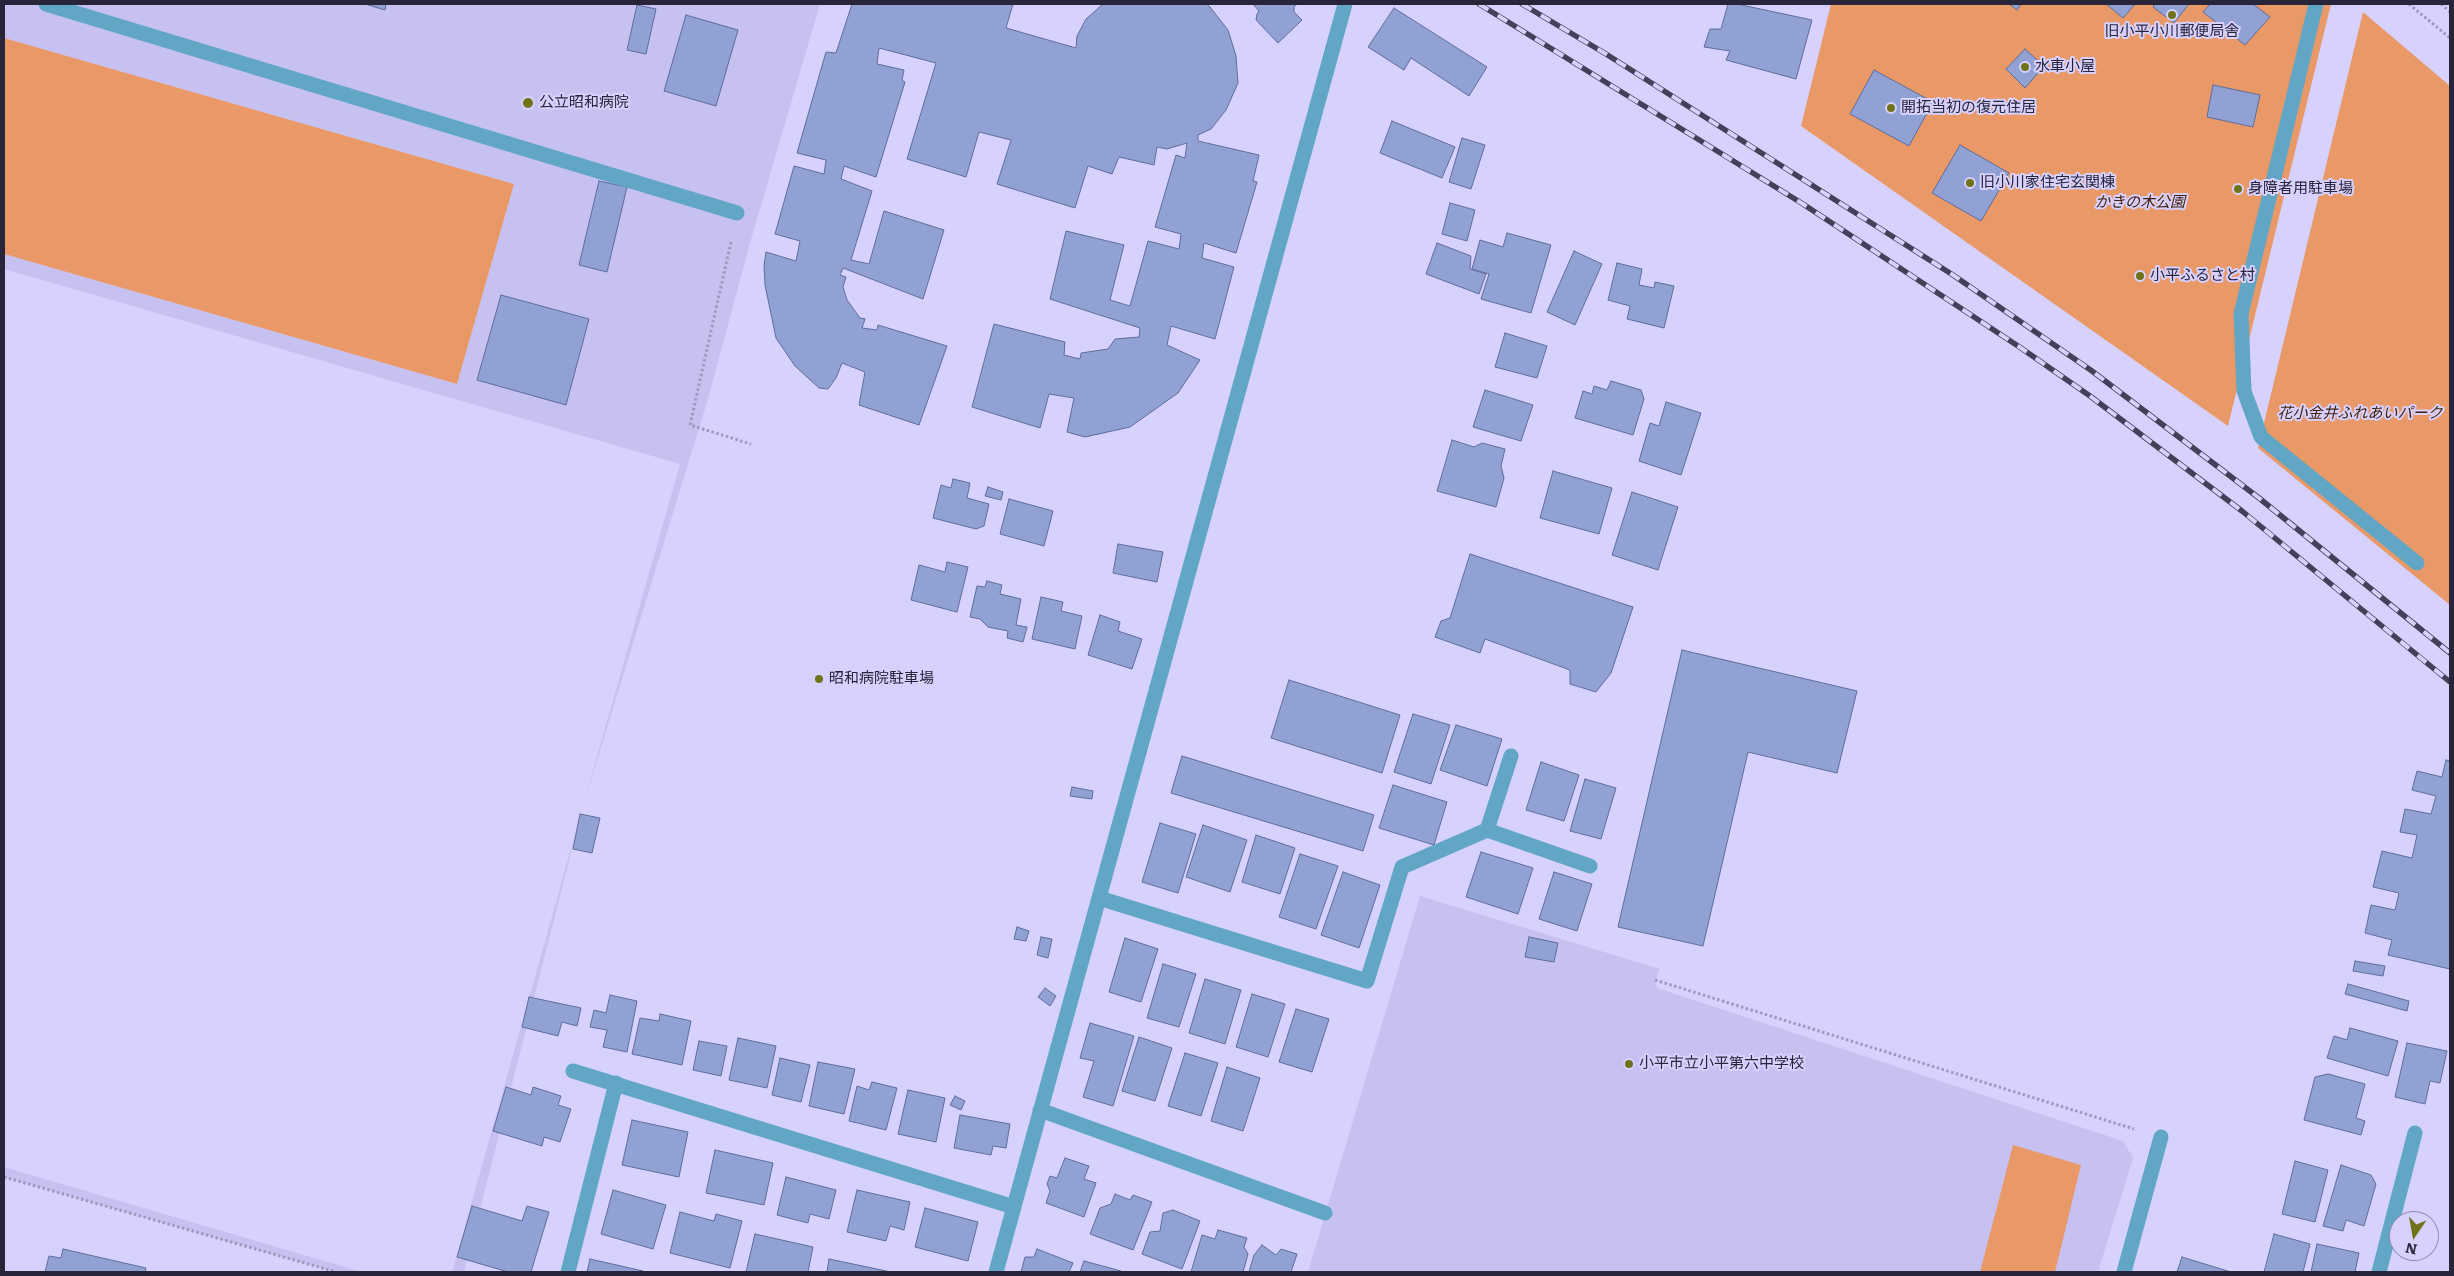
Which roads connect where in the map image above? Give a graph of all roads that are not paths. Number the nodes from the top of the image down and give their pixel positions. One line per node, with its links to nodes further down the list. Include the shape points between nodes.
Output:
1 (46, 4): 4 (street)
2 (1345, 4): 9 (street)
3 (2316, 4): 5 (street, via 2241,314 2244,391 2261,437)
4 (737, 213)
5 (2417, 563)
6 (1510, 756): 7 (street)
7 (1487, 830): 8 (street); 9 (street, via 1402,867 1367,981)
8 (1590, 866)
9 (1100, 898): 12 (street)
10 (573, 1071): 11 (street)
11 (616, 1083): 15 (street); 17 (street)
12 (1040, 1110): 15 (street); 16 (street)
13 (2415, 1133): 20 (street)
14 (2160, 1137): 19 (street)
15 (1014, 1206): 18 (street)
16 (1325, 1213)
17 (568, 1272)
18 (996, 1272)
19 (2124, 1272)
20 (2379, 1272)

